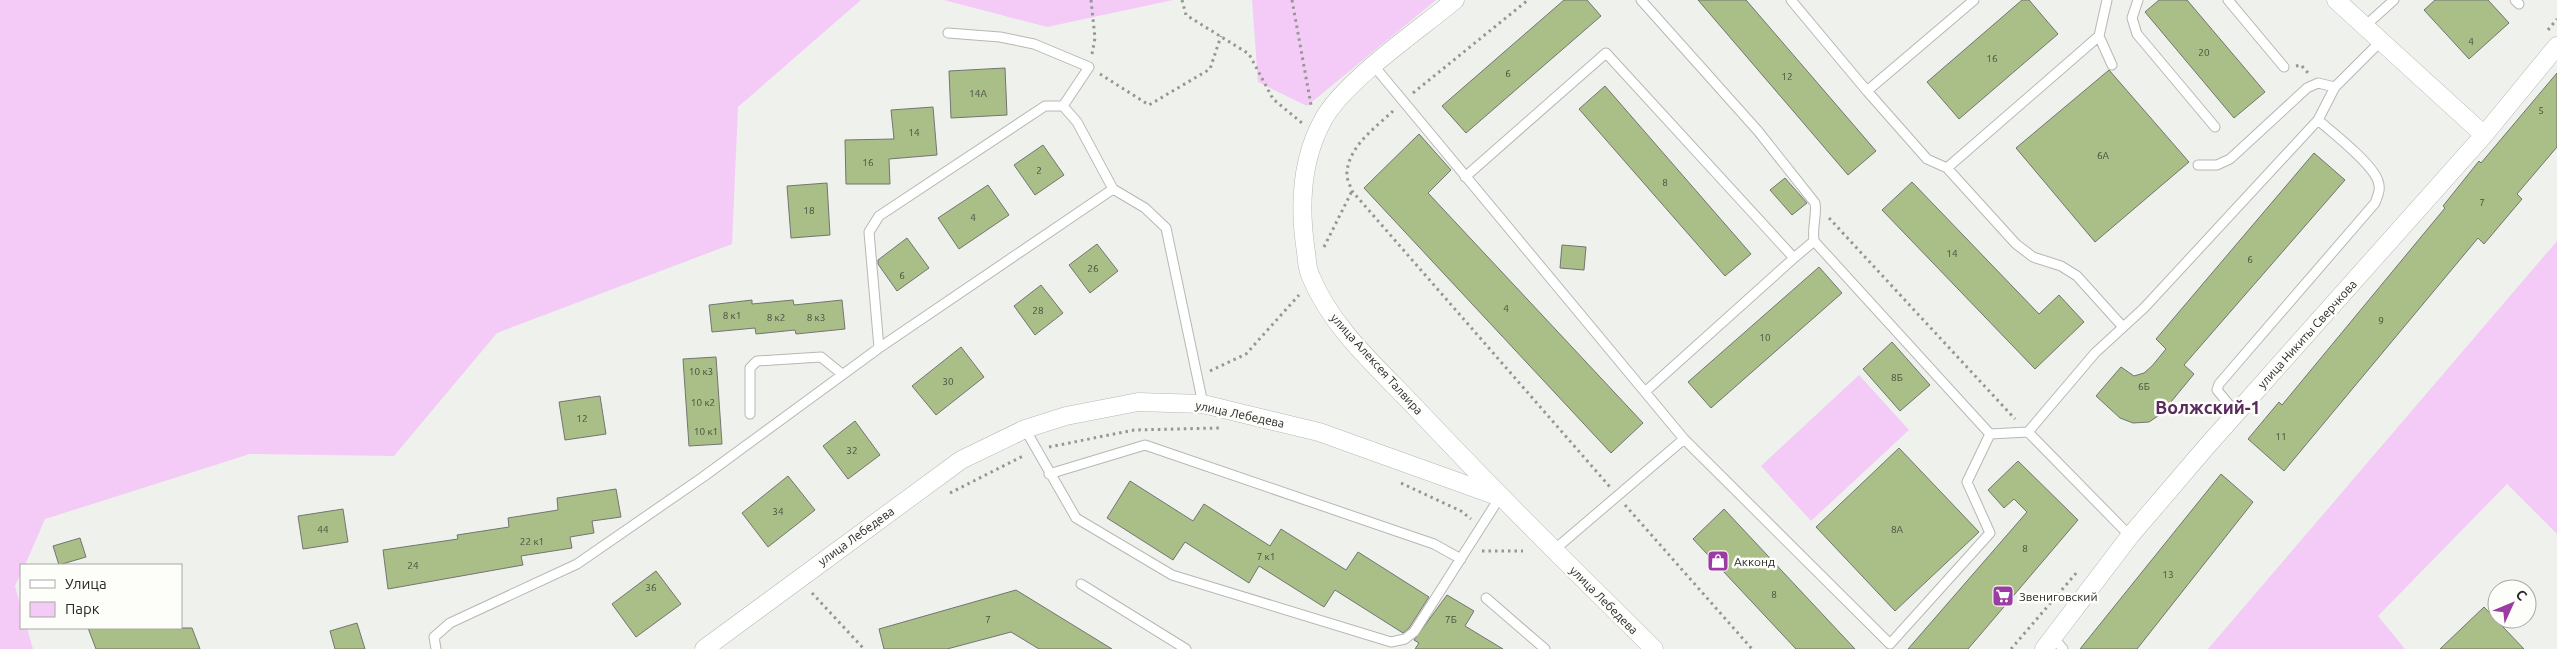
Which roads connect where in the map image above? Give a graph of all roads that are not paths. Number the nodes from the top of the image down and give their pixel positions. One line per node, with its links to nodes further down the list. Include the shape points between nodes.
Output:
1 (1455, 0): 16 (street, улица Алексея Талвира)
2 (1641, 0): 28 (lane, via 1758,131 1815,203)
3 (1791, 0): 19 (lane)
4 (1974, 0): 19 (lane)
5 (2107, 0): 12 (lane)
6 (2138, 0): 22 (lane, via 2132,18 2137,34)
7 (2228, 0): 17 (lane)
8 (2336, 0): 10 (street)
9 (2394, 0): 10 (lane)
10 (2365, 26): 13 (street)
11 (948, 33): 20 (lane, via 1000,37 1034,44 1089,67)
12 (2099, 36): 15 (lane); 25 (lane)
13 (2381, 41): 18 (lane); 23 (street)
14 (2557, 46): 23 (street, улица Никиты Сверчкова)
15 (2112, 65)
16 (1374, 66): 26 (lane); 42 (street, улица Алексея Талвира, via 1344,93 1324,117 1311,144 1304,177 1302,225 1310,275 1324,303 1348,335)
17 (2284, 67)
18 (2335, 86): 21 (lane); 24 (lane, via 2318,84 2307,88 2230,158 2217,165)
19 (1867, 91): 25 (lane, via 1928,159)
20 (1063, 106): 27 (lane, via 1078,122); 31 (lane, via 1045,106 879,216 868,232)
21 (2318, 120): 30 (lane); 35 (lane, via 2372,169 2380,192 2375,203 2219,384 2219,395)
22 (2215, 127)
23 (2484, 135): 35 (street, улица Никиты Сверчкова)
24 (2198, 165)
25 (1947, 168): 30 (lane, via 2016,244 2033,257 2061,266 2077,276)
26 (1465, 177): 29 (lane, via 1606,53); 33 (lane)
27 (1112, 189): 31 (lane); 34 (lane, via 1144,208 1166,228)
28 (1814, 241): 29 (lane); 39 (lane)
29 (1794, 258): 33 (lane)
30 (2123, 327): 38 (lane, via 2095,353)
31 (879, 348): 32 (lane)
32 (842, 374): 36 (lane, via 821,357 757,361 750,368); 50 (lane, via 703,477 577,564 450,623 434,637)
33 (1646, 391): 40 (lane)
34 (1203, 404): 37 (street, улица Лебедева, via 1138,402 1066,416); 42 (street, улица Лебедева, via 1319,432)
35 (2236, 413): 43 (street, улица Никиты Сверчкова)
36 (750, 414)
37 (1026, 429): 41 (lane); 51 (street, улица Лебедева, via 962,460)
38 (2028, 432): 39 (lane); 43 (lane)
39 (1990, 434): 40 (lane, via 1967,482 1990,533 1890,644)
40 (1684, 439): 44 (lane)
41 (1049, 474): 45 (lane, via 1146,445); 45 (lane, via 1076,518 1172,575 1391,642 1405,639 1414,632)
42 (1500, 497): 44 (street, улица Лебедева); 45 (lane)
43 (2130, 536): 48 (street, улица Никиты Сверчкова)
44 (1554, 550): 49 (street, улица Лебедева)
45 (1464, 555)
46 (1081, 584): 52 (lane)
47 (1486, 598): 53 (lane)
48 (2053, 645)
49 (1651, 648)
50 (436, 649)
51 (704, 649)
52 (1186, 649)
53 (1546, 649)

